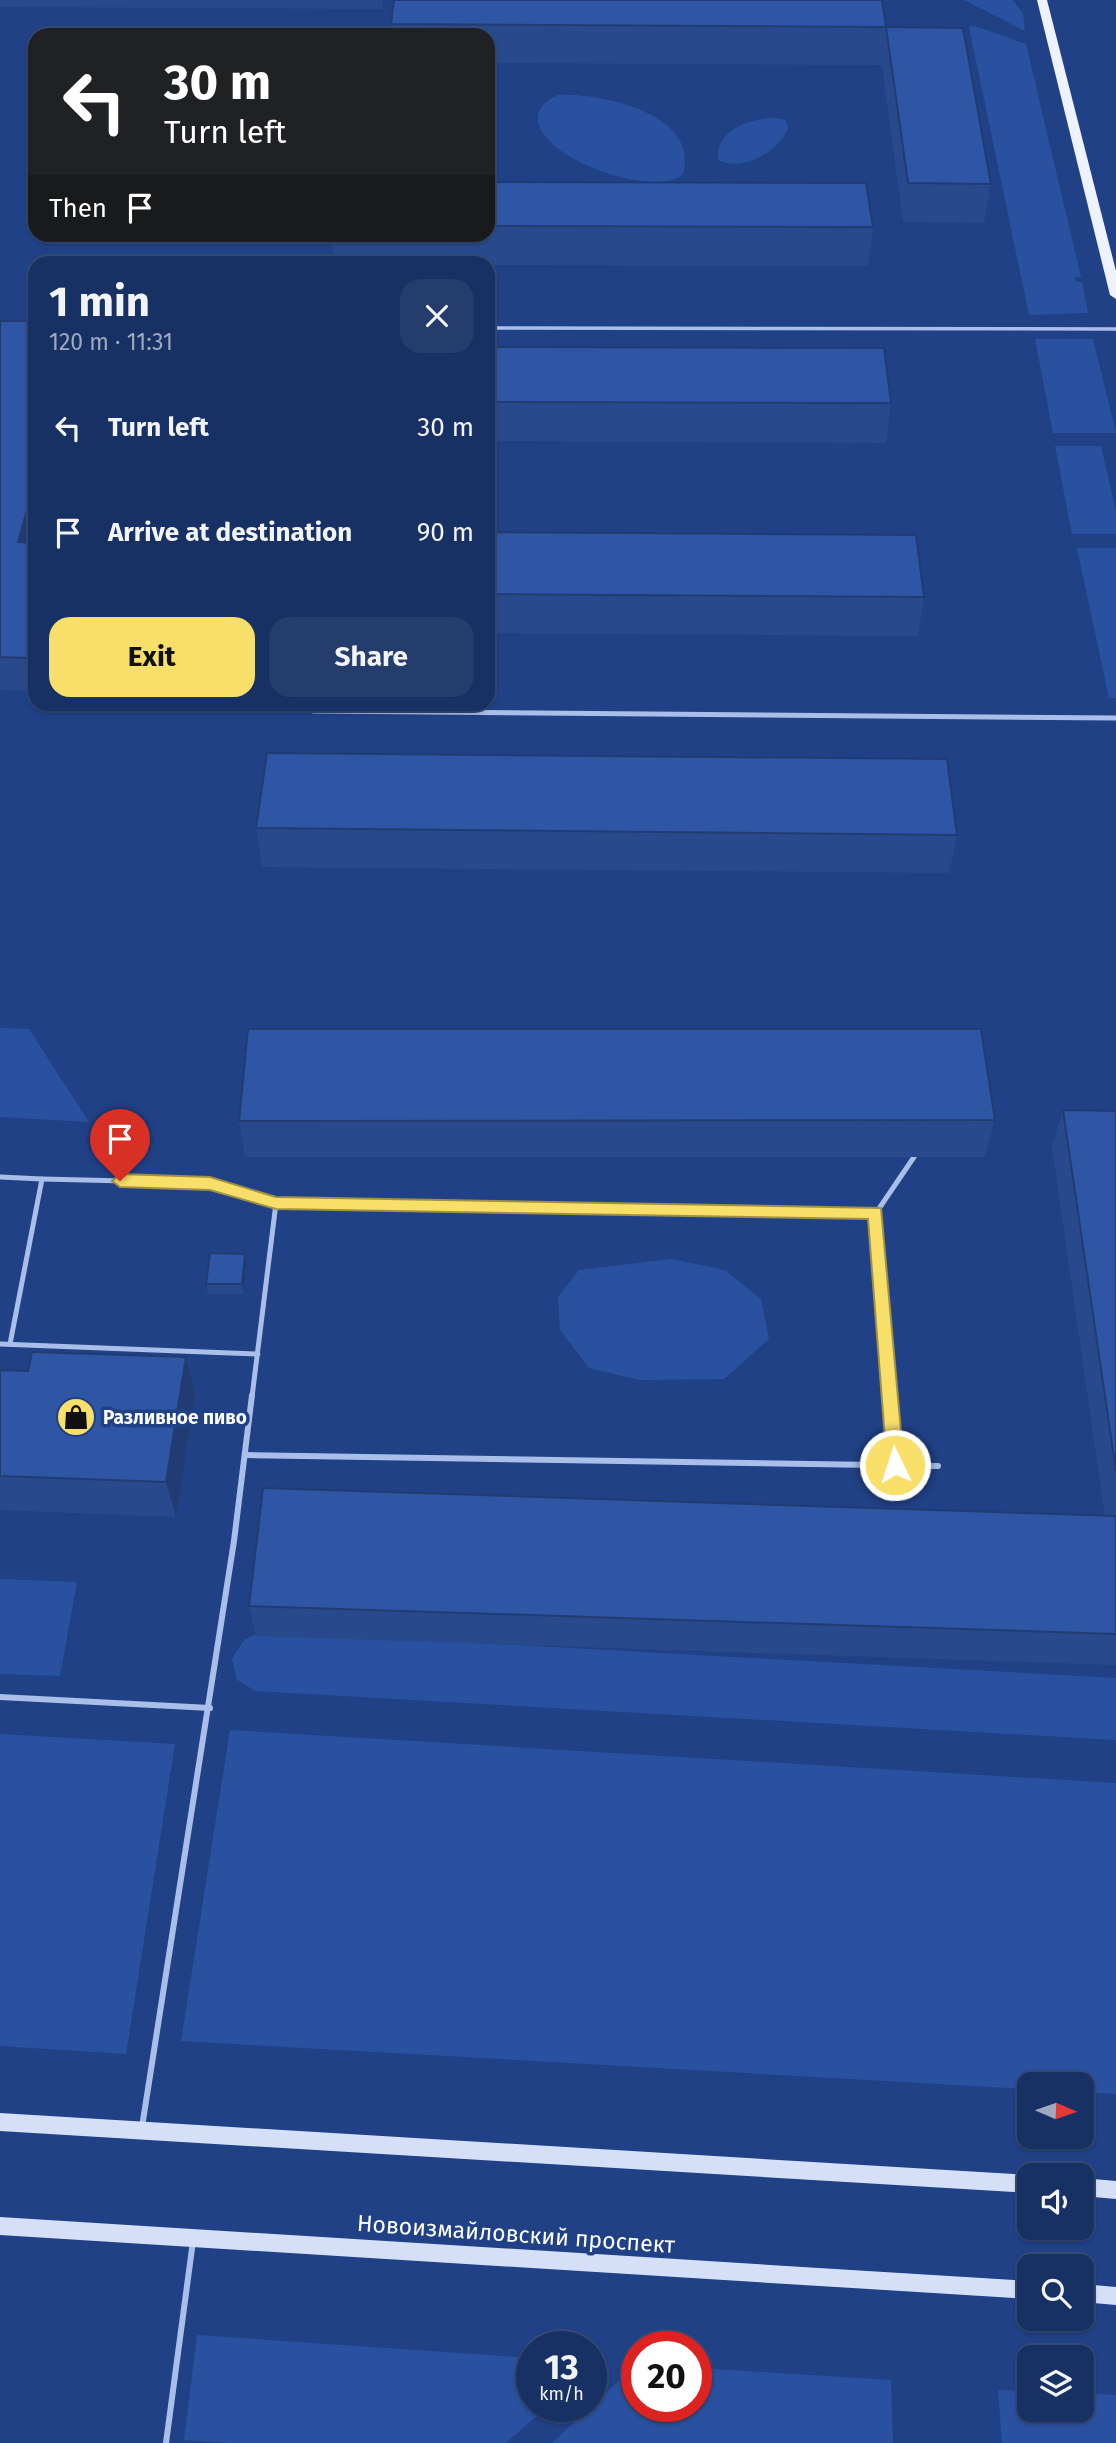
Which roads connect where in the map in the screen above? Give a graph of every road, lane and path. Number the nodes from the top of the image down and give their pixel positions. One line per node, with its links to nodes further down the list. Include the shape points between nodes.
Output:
1 (1042, 0): 2 (main road)
2 (1116, 295)
3 (495, 328): 4 (lane)
4 (1116, 330)
5 (313, 711): 6 (lane)
6 (1116, 718)
7 (914, 1157): 11 (lane)
8 (0, 1177): 9 (lane)
9 (42, 1179): 10 (lane, via 210,1183); 13 (lane)
10 (276, 1203): 11 (lane); 14 (lane)
11 (876, 1213): 16 (lane)
12 (0, 1344): 13 (lane)
13 (10, 1344): 14 (lane)
14 (258, 1354): 15 (lane)
15 (246, 1455): 16 (lane); 19 (lane)
16 (895, 1465): 17 (lane)
17 (938, 1466)
18 (0, 1697): 19 (lane)
19 (210, 1708): 21 (lane)
20 (0, 2122): 21 (street)
21 (142, 2130): 22 (street)
22 (1017, 2183)
23 (1094, 2189): 24 (street)
24 (1116, 2190)
25 (0, 2226): 26 (street, Новоизмайловский проспект)
26 (193, 2238): 27 (street, Новоизмайловский проспект); 30 (lane)
27 (1017, 2289)
28 (1094, 2295): 29 (street)
29 (1116, 2296)
30 (166, 2443)

